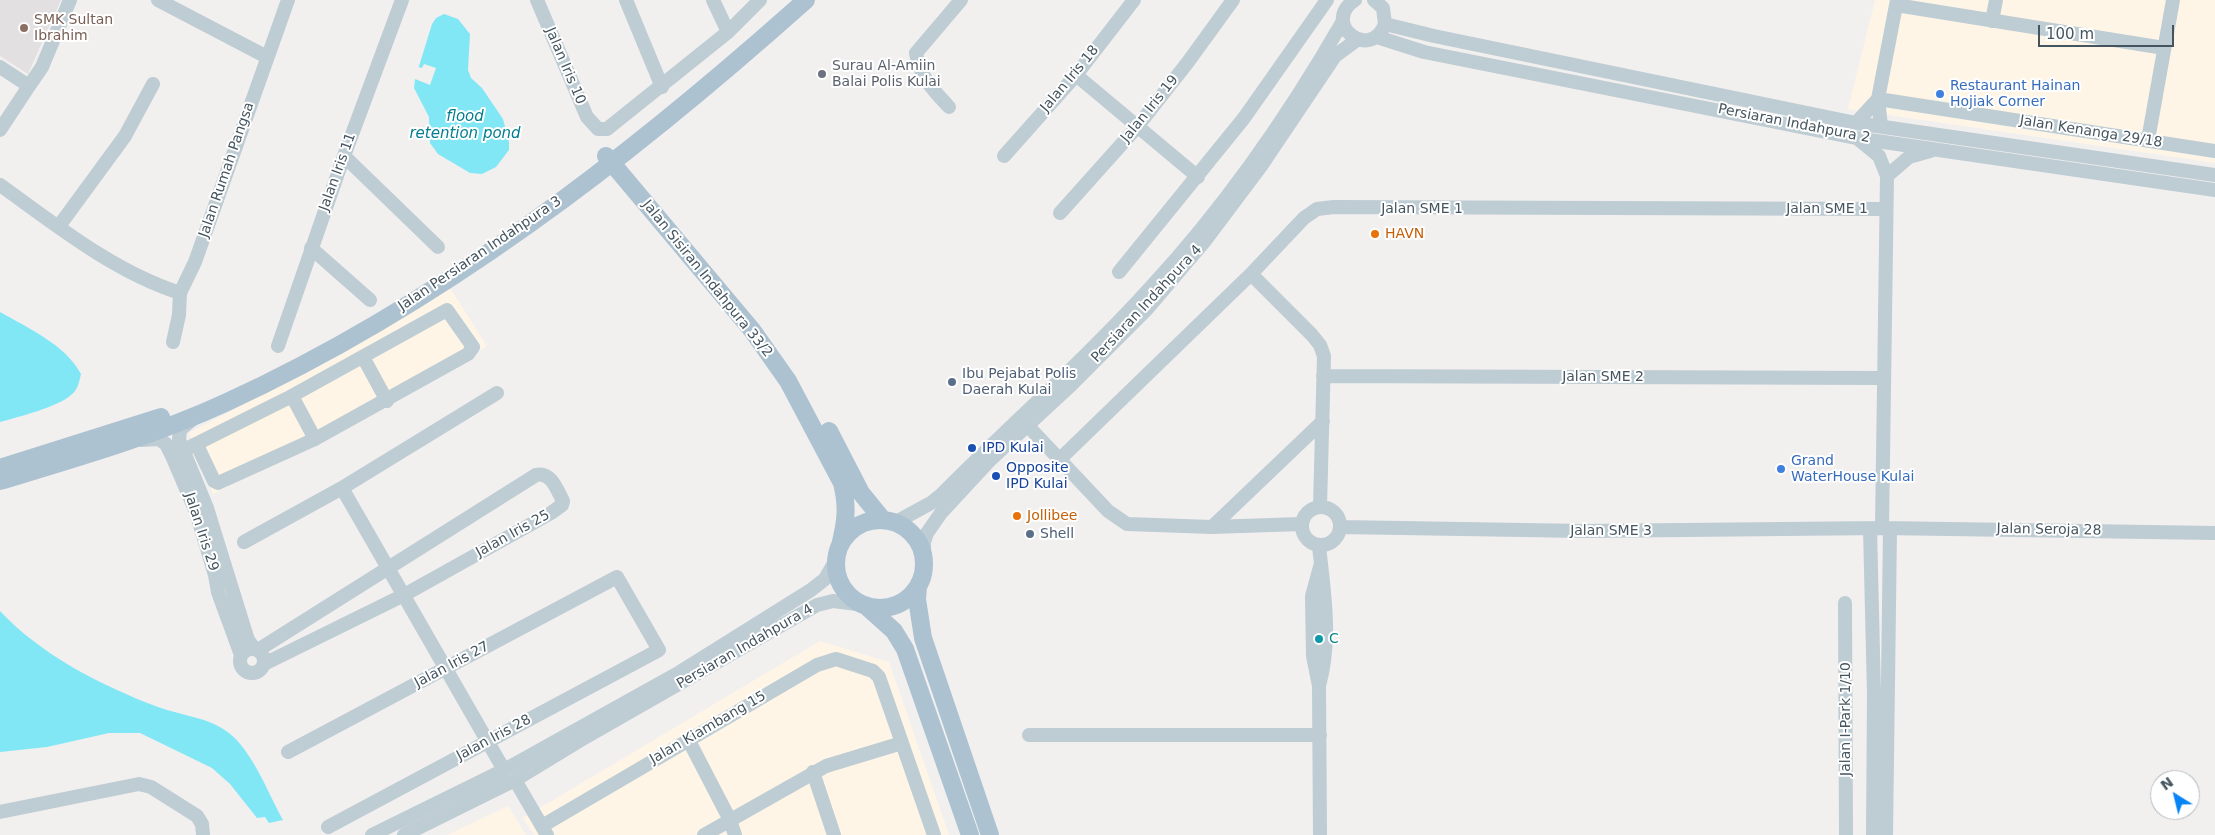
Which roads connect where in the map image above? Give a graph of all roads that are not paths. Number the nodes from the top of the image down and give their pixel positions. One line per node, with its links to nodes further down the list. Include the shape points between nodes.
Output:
1 (70, 0): 31 (street, via 42,67)
2 (158, 0): 27 (street)
3 (288, 0): 27 (street, Jalan Rumah Pangsa)
4 (402, 0): 43 (street, Jalan Iris 11)
5 (537, 0): 32 (street, Jalan Iris 10, via 587,116 598,129 607,129)
6 (626, 0): 32 (street)
7 (713, 0): 23 (street)
8 (760, 0): 23 (street)
9 (790, 0): 44 (main road, Jalan Persiaran Indahpura 3)
10 (806, 0): 44 (main road, Jalan Persiaran Indahpura 3, via 728,68)
11 (961, 0): 34 (street, via 916,53 918,68)
12 (1134, 0): 29 (street, Jalan Iris 18)
13 (1233, 0): 36 (street, Jalan Iris 19)
14 (1327, 0): 47 (street, via 1285,62)
15 (1355, 0): 21 (street, Persiaran Indahpura 4, via 1346,8)
16 (1996, 0): 20 (street)
17 (2173, 0): 26 (street)
18 (1380, 3): 22 (street)
19 (1897, 3): 20 (street); 33 (street)
20 (1992, 20): 26 (street)
21 (1343, 21): 25 (street, via 1348,32); 80 (street, Persiaran Indahpura 4, via 1252,162 1152,287 941,495 931,503)
22 (1385, 24): 24 (street); 35 (street, Persiaran Indahpura 2)
23 (728, 32): 32 (street)
24 (1377, 36): 25 (street); 39 (street, Persiaran Indahpura 2, via 1424,52)
25 (1358, 39): 70 (street, Persiaran Indahpura 4, via 1335,56 1261,166 1204,242 1147,309)
26 (2164, 48): 40 (street)
27 (267, 57): 58 (street, Jalan Rumah Pangsa, via 195,262)
28 (0, 67): 31 (street)
29 (1076, 75): 36 (street); 45 (street, Jalan Iris 18)
30 (153, 84): 53 (street, via 125,136)
31 (29, 86): 38 (street)
32 (662, 87)
33 (1878, 99): 35 (street); 37 (street); 40 (street, Jalan Kenanga 29/18)
34 (949, 107)
35 (1856, 123): 37 (street, Persiaran Indahpura 2)
36 (1137, 126): 47 (street); 52 (street, Jalan Iris 19)
37 (1881, 126): 46 (street, Persiaran Indahpura 2)
38 (0, 130)
39 (1856, 138): 41 (street, Persiaran Indahpura 2); 48 (street, via 1879,156)
40 (2148, 140): 42 (street, Jalan Kenanga 29/18)
41 (1937, 149): 48 (street, via 1909,157); 50 (street, Persiaran Indahpura 2)
42 (2215, 151)
43 (344, 156): 54 (street); 55 (street, Jalan Iris 11)
44 (613, 156): 68 (main road, Jalan Persiaran Indahpura 3, via 417,299 327,351); 76 (main road, Jalan Persiaran Indahpura 3, via 437,272 350,326 278,365 168,414); 80 (main road, Jalan Sisiran Indahpura 33/2, via 706,258 797,374 861,493); 88 (main road, Jalan Sisiran Indahpura 33/2, via 752,330 788,381 842,482 847,517)
45 (1004, 156)
46 (2215, 174)
47 (1198, 176): 56 (street)
48 (1887, 176): 51 (street)
49 (0, 185): 53 (street)
50 (2215, 190)
51 (1886, 209): 57 (street, Jalan SME 1, via 1334,207 1317,209 1304,218); 64 (street)
52 (1060, 213)
53 (59, 226): 58 (street, via 133,274)
54 (438, 247)
55 (312, 248): 59 (street); 61 (street, Jalan Iris 11)
56 (1119, 272)
57 (1251, 274): 63 (street, via 1320,345 1324,356); 75 (street, Jalan SME 1)
58 (180, 293): 60 (street, Jalan Rumah Pangsa, via 179,315)
59 (370, 300)
60 (172, 342)
61 (278, 346)
62 (362, 357): 66 (street); 67 (street); 67 (street, via 447,310 473,347 468,354)
63 (1323, 376): 64 (street, Jalan SME 2); 69 (street)
64 (1883, 378): 84 (street)
65 (496, 393): 78 (street)
66 (292, 396): 71 (street); 73 (street)
67 (387, 400): 71 (street)
68 (197, 415): 72 (main road, Jalan Persiaran Indahpura 3); 74 (street, Jalan Iris 29, via 180,430)
69 (1323, 421): 79 (street); 82 (street)
70 (1028, 426): 75 (street); 89 (street, Persiaran Indahpura 4, via 991,459 937,518 924,542)
71 (315, 439): 73 (street, via 218,483 214,481)
72 (133, 440): 74 (street, Jalan Iris 29, via 159,439); 77 (main road, Jalan Persiaran Indahpura 3)
73 (197, 445): 74 (street)
74 (178, 453): 97 (street, Jalan Iris 29, via 207,508 248,640); 99 (street, Jalan Iris 29, via 218,592)
75 (1060, 459): 82 (street, via 1108,511 1127,524)
76 (0, 468)
77 (0, 481)
78 (342, 488): 86 (street); 90 (street)
79 (1320, 506): 81 (street, via 1311,509); 83 (street, via 1334,512)
80 (890, 521): 88 (main road, via 870,521 858,526 847,535); 89 (main road, via 909,530)
81 (1301, 524): 82 (street); 87 (street, via 1306,539)
82 (1212, 527)
83 (1340, 527): 84 (street, Jalan SME 3, via 1584,531); 87 (street, via 1334,541)
84 (1881, 529): 85 (street, Jalan Seroja 28); 126 (street, via 1874,694); 127 (street)
85 (2215, 533)
86 (244, 542)
87 (1319, 546): 103 (street, via 1321,563 1312,596)
88 (838, 552): 94 (main road, via 837,572 842,586 852,598); 108 (street, Persiaran Indahpura 4, via 825,579 811,590 680,672)
89 (924, 555): 91 (main road)
90 (387, 567): 92 (street); 92 (street, Jalan Iris 25, via 536,476 547,475 560,496 562,505 552,513); 95 (street, Jalan Iris 25)
91 (918, 587): 94 (main road, via 908,598 894,605 879,608); 123 (main road, via 923,638)
92 (404, 595): 96 (street, Jalan Iris 25); 101 (street)
93 (1845, 603): 125 (street, Jalan I-Park 1/10)
94 (864, 605): 110 (street, Persiaran Indahpura 4, via 833,601 799,614); 115 (main road, via 894,631 905,649)
95 (294, 627): 96 (street); 97 (street, Jalan Iris 25)
96 (302, 644): 100 (street, Jalan Iris 25)
97 (256, 649): 99 (street, via 249,649); 100 (street, via 263,654)
98 (659, 650): 101 (street, Jalan Iris 27, via 616,577); 105 (street, Jalan Iris 28)
99 (241, 655): 100 (street, via 240,663 248,672 259,671)
100 (264, 664)
101 (446, 668): 105 (street); 107 (street, Jalan Iris 27)
102 (1029, 734): 103 (street)
103 (1320, 736): 124 (street)
104 (688, 740): 106 (street, Jalan Kiambang 15, via 826,660 836,659 873,671 879,677); 112 (street); 114 (street, Jalan Kiambang 15)
105 (488, 741): 108 (street); 113 (street, Jalan Iris 28)
106 (902, 743): 109 (street); 122 (street)
107 (288, 752)
108 (504, 770): 117 (street, Persiaran Indahpura 4)
109 (813, 772): 112 (street); 121 (street)
110 (515, 780): 114 (street); 118 (street, Persiaran Indahpura 4)
111 (0, 812): 116 (street, via 139,784 151,787 197,816)
112 (730, 820): 119 (street); 120 (street)
113 (328, 827)
114 (545, 830)
115 (969, 834)
116 (203, 835)
117 (372, 835)
118 (404, 835)
119 (704, 835)
120 (735, 835)
121 (834, 835)
122 (934, 835)
123 (990, 835)
124 (1320, 835)
125 (1846, 835)
126 (1873, 835)
127 (1886, 835)

